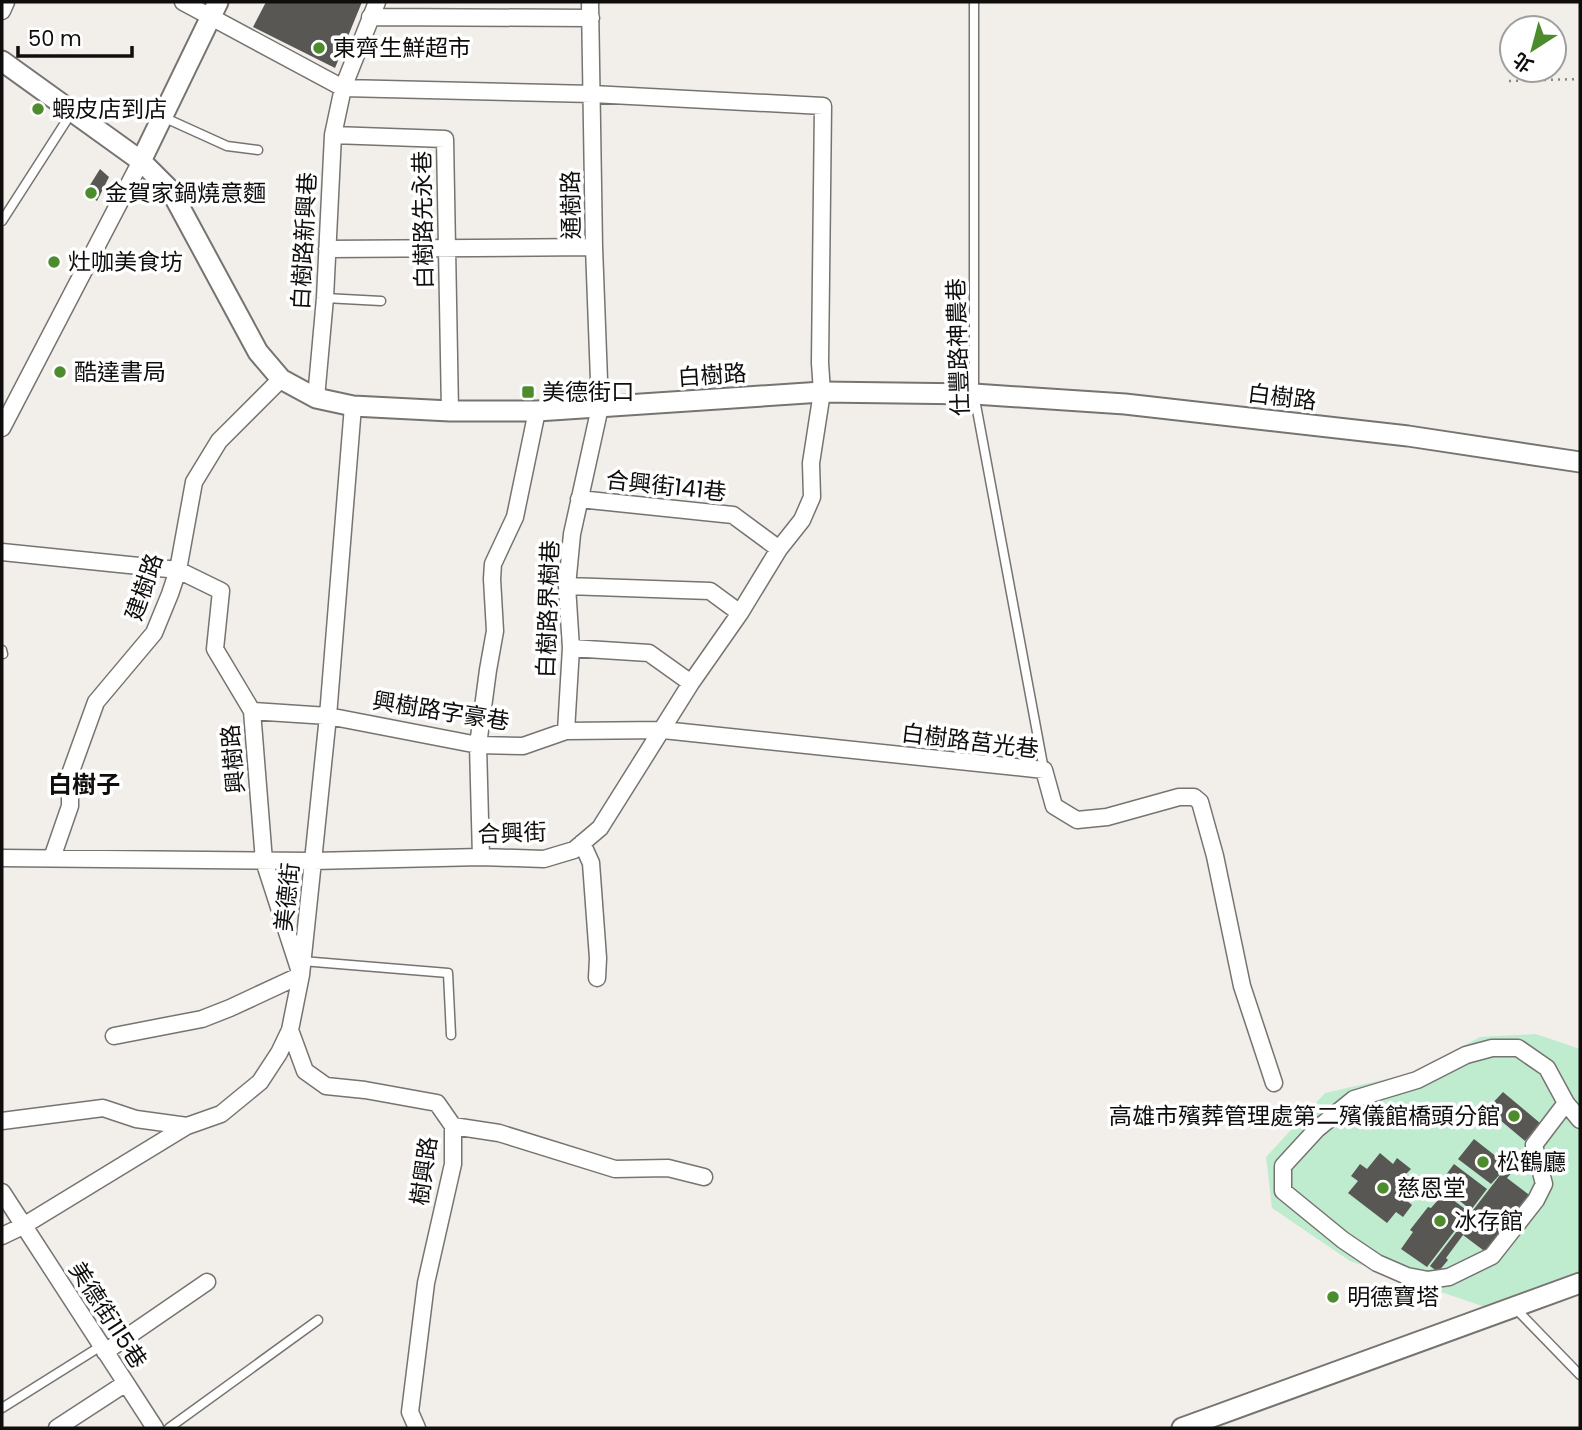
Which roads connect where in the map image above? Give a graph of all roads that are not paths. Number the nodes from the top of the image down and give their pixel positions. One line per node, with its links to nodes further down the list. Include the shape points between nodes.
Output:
1 (6, 2): 7 (street)
2 (183, 2): 5 (street)
3 (377, 2): 8 (street, 白樹路新興巷)
4 (974, 2): 25 (lane, 仕豐路神農巷)
5 (215, 9): 10 (street); 13 (street)
6 (591, 10): 8 (street); 11 (street, 通樹路)
7 (2, 11)
8 (370, 18): 10 (street, 白樹路新興巷)
9 (2, 61): 12 (street, 白樹路)
10 (343, 88): 11 (street); 14 (street, 白樹路新興巷)
11 (592, 94): 19 (street, 通樹路); 24 (street, 合興街, via 823,106)
12 (72, 112): 16 (street, 白樹路); 17 (lane)
13 (163, 117): 15 (lane, via 227,146); 16 (street)
14 (333, 135): 18 (street, 白樹路先永巷, via 445,139); 20 (street, 白樹路新興巷)
15 (258, 150)
16 (141, 162): 23 (street, 白樹路, via 171,191 258,352); 31 (street)
17 (2, 220)
18 (446, 247): 19 (street); 20 (street); 29 (street, 白樹路先永巷)
19 (594, 247): 28 (street, 通樹路)
20 (327, 249): 21 (street, 白樹路新興巷)
21 (325, 298): 22 (lane); 26 (street, 白樹路新興巷)
22 (381, 301)
23 (281, 379): 26 (street, 白樹路); 36 (street, 建樹路, via 219,441 194,482)
24 (822, 392): 25 (street, 白樹路); 28 (street, 白樹路); 34 (street, 合興街, via 811,463 812,497 802,520)
25 (974, 394): 32 (street, 白樹路, via 1152,407 1408,436); 46 (lane, 仕豐路神農巷)
26 (316, 398): 27 (street, 白樹路)
27 (353, 406): 29 (street, 白樹路); 42 (street, 美德街)
28 (600, 407): 30 (street, 白樹路); 33 (street, 白樹路界樹巷)
29 (450, 411): 30 (street, 白樹路)
30 (537, 411): 45 (street, via 515,517 493,564 495,631)
31 (4, 419)
32 (1580, 462)
33 (579, 499): 34 (street, 合興街141巷, via 733,515); 37 (street, 白樹路界樹巷)
34 (779, 549): 38 (street, 合興街)
35 (2, 552): 36 (street)
36 (177, 570): 41 (street, 興樹路, via 220,591 215,649); 50 (street, 建樹路, via 154,633 96,702 70,774 70,806)
37 (567, 586): 38 (street, via 710,591); 39 (street, 白樹路界樹巷)
38 (740, 613): 40 (street, 合興街)
39 (571, 648): 40 (street, via 649,653); 44 (street, 白樹路界樹巷)
40 (691, 683): 43 (street, 合興街)
41 (252, 711): 42 (street, 興樹路字豪巷); 51 (street, 興樹路)
42 (327, 716): 45 (street, 興樹路字豪巷); 52 (street, 美德街)
43 (663, 730): 44 (street, 興樹路字豪巷); 46 (street, 白樹路莒光巷); 47 (street, 合興街, via 600,828)
44 (566, 731): 45 (street, 興樹路字豪巷, via 523,746)
45 (478, 745): 48 (street)
46 (1044, 770): 58 (street, 白樹路莒光巷, via 1054,806 1077,820 1107,817 1179,797 1200,802 1242,986)
47 (582, 843): 48 (street, 合興街, via 544,859); 54 (street, via 591,863)
48 (481, 857): 52 (street, 合興街)
49 (2, 858): 50 (street, 合興街)
50 (52, 858): 51 (street, 合興街)
51 (264, 861): 52 (street, 合興街); 53 (street, 興樹路)
52 (313, 861): 53 (street, 美德街)
53 (302, 968): 55 (street, 美德街); 56 (lane, via 448,973); 57 (street, via 202,1019)
54 (597, 978)
55 (290, 1030): 62 (street, 美德街, via 260,1082 220,1114); 63 (street, 樹興路, via 304,1071 326,1086 437,1103)
56 (451, 1035)
57 (114, 1036)
58 (1274, 1083)
59 (1566, 1103): 59 (street, via 1547,1068 1518,1048 1466,1055 1417,1080 1354,1099 1317,1129 1283,1167 1283,1191 1377,1263 1407,1276 1449,1277 1492,1256 1536,1200 1544,1184 1534,1145); 60 (street)
60 (1580, 1120)
61 (2, 1121): 62 (street, via 103,1108 136,1119)
62 (187, 1126): 66 (street, 美德街)
63 (453, 1126): 64 (street, via 499,1133 615,1169 668,1168); 79 (street, 樹興路, via 453,1164 426,1283 410,1412)
64 (704, 1177)
65 (2, 1192): 66 (street, 美德街115巷)
66 (23, 1226): 67 (street, 美德街); 72 (street, 美德街115巷)
67 (2, 1236)
68 (207, 1282): 72 (street)
69 (1580, 1283): 70 (street)
70 (1514, 1307): 73 (lane); 80 (street)
71 (318, 1320): 78 (lane)
72 (103, 1349): 74 (street, 美德街115巷); 75 (lane)
73 (1580, 1375)
74 (126, 1383): 76 (street); 77 (street, 美德街115巷)
75 (2, 1408)
76 (57, 1428)
77 (155, 1428)
78 (169, 1428)
79 (417, 1428)
80 (1182, 1428)

